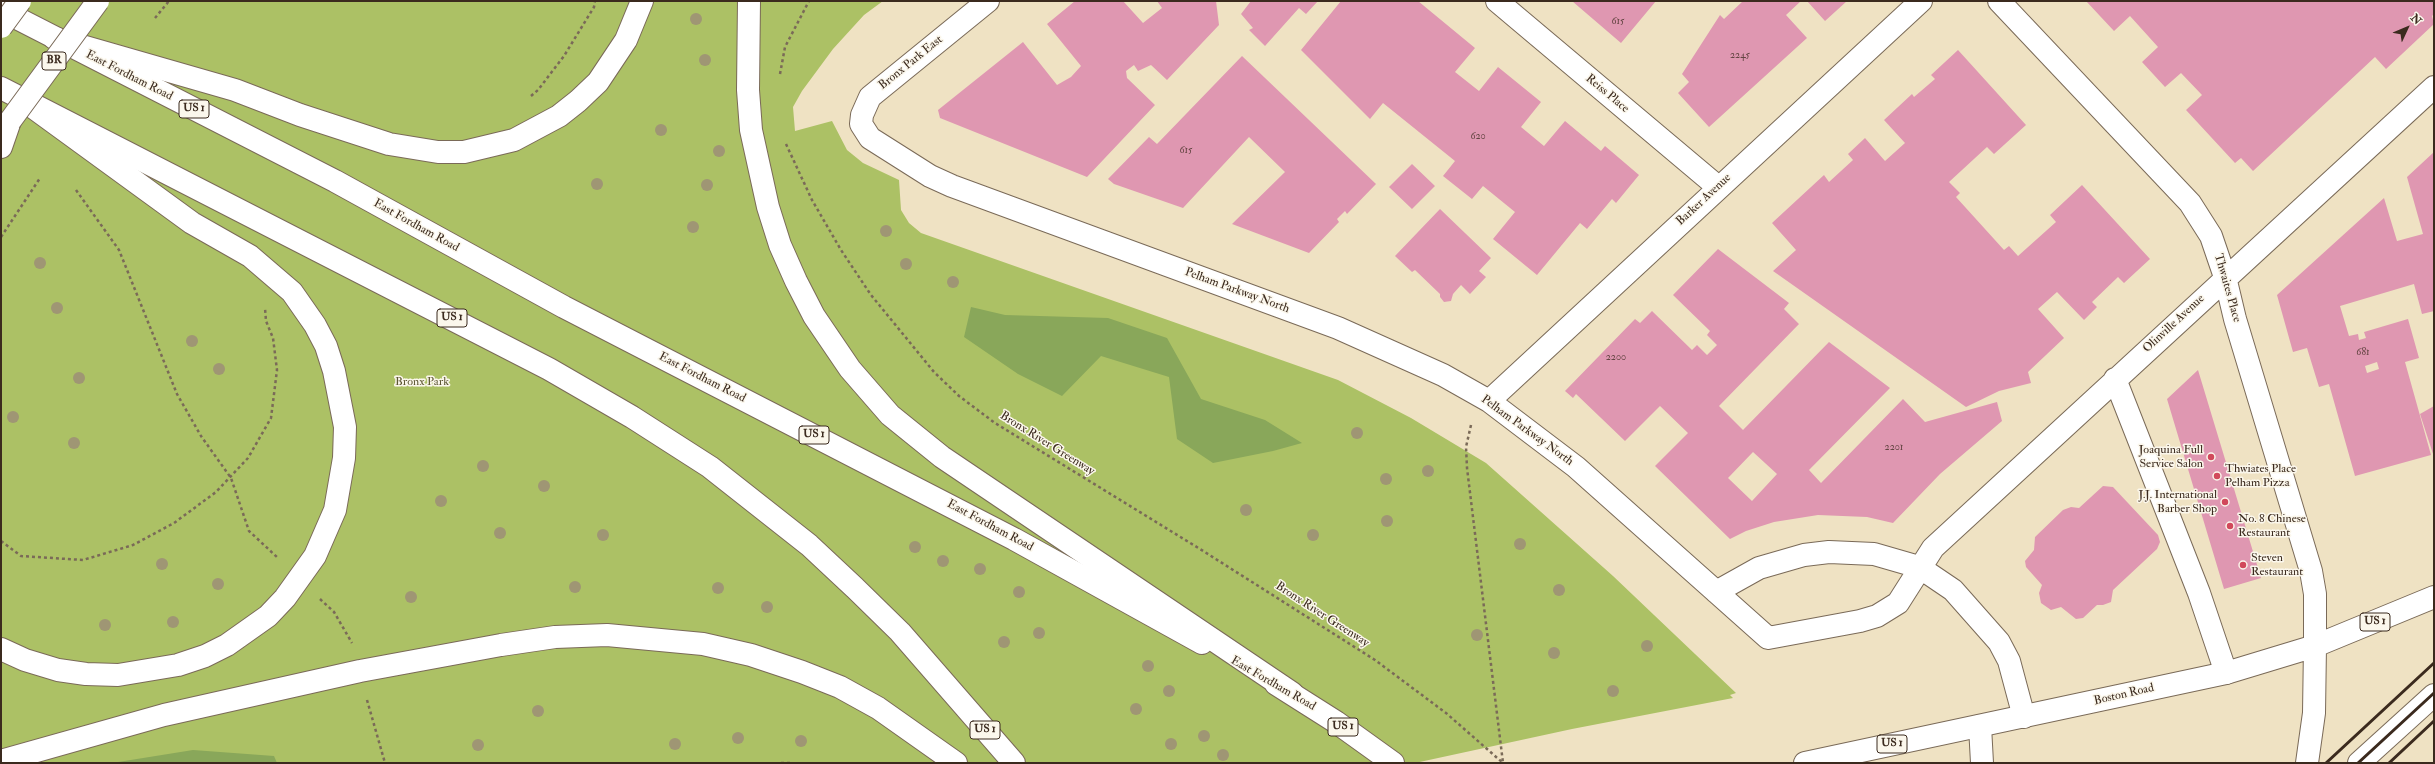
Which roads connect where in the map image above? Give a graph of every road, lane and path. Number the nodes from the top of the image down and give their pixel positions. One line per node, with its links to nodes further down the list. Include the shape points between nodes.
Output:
1 (20, 1): 14 (main road, bridge)
2 (98, 1): 20 (main road, BR, bridge)
3 (169, 1): 13 (path)
4 (595, 1): 19 (path, via 594,7 564,56 538,90)
5 (642, 1): 15 (main road, via 626,40 598,82 578,100 545,124 514,140 464,152 438,152 388,144 235,90)
6 (749, 1): 42 (main road, via 748,90 751,130 768,207 780,245 796,281 814,316 850,369 890,414 942,457)
7 (809, 1): 16 (path, via 785,47)
8 (988, 1): 22 (main road, Bronx Park East, via 870,97 861,124)
9 (1497, 1): 25 (main road, Reiss Place)
10 (1921, 1): 25 (main road, Barker Avenue)
11 (1999, 1): 28 (main road, Thwaites Place, via 2190,203 2211,236)
12 (1, 10): 15 (main road, East Fordham Road / US 1)
13 (155, 18)
14 (1, 27)
15 (54, 38): 42 (main road, East Fordham Road / US 1, via 335,181 564,307 1014,539)
16 (780, 79)
17 (2434, 86): 28 (main road, Olinville Avenue)
18 (10, 93): 35 (main road, via 192,223 250,256 292,292 315,325 326,346 341,397 345,427 344,458 335,510 314,556); 51 (main road, US 1, via 550,369 710,467 809,545 855,588 900,632)
19 (526, 99)
20 (5, 128): 23 (main road)
21 (784, 136): 53 (path, Bronx River Greenway, via 796,170 841,250 901,333 934,372 959,396 994,422 1375,660 1446,713)
22 (870, 138): 31 (main road, Pelham Parkway North, via 930,176 952,186 1338,328 1444,375)
23 (1, 148)
24 (40, 178): 27 (path)
25 (1718, 187): 31 (main road, Barker Avenue)
26 (76, 190): 32 (path, via 119,250 178,394 201,436)
27 (1, 237)
28 (2225, 277): 30 (main road, Olinville Avenue); 38 (main road, Thwaites Place, via 2235,319 2311,571 2315,594)
29 (264, 305): 32 (path, via 266,321 273,338 277,370 271,418 248,458)
30 (2115, 379): 34 (main road, Olinville Avenue, via 1933,548); 41 (main road, via 2199,593)
31 (1489, 401): 36 (main road, Pelham Parkway North, via 1576,467); 53 (path, via 1474,418 1467,431 1466,447)
32 (231, 478): 33 (path, via 174,523 133,544 83,560 21,556); 35 (path, via 249,531)
33 (1, 541)
34 (1919, 567): 36 (main road, via 1874,554 1829,552 1804,555 1759,568); 36 (main road, Pelham Parkway North, via 1898,603 1877,616 1768,638); 44 (main road, via 1954,590 1999,642 2009,661)
35 (300, 579): 39 (main road, via 268,616 227,645 178,665 118,675 86,674 58,670); 40 (path, via 334,612 356,651)
36 (1716, 592)
37 (2434, 597): 38 (main road, Boston Road / US 1)
38 (2315, 646): 41 (main road, Boston Road / US 1); 56 (main road, Thwaites Place, via 2314,713)
39 (1, 650)
40 (360, 671): 46 (main road, via 164,715); 47 (path); 50 (main road, via 434,656 555,637 607,635 703,644 752,655 840,687 878,708)
41 (2226, 672): 44 (main road, Boston Road / US 1)
42 (1292, 693): 52 (main road, East Fordham Road / US 1)
43 (2434, 695): 57 (main road)
44 (2024, 717): 45 (main road, Boston Road / US 1)
45 (1980, 726): 54 (main road, Boston Road / US 1); 55 (main road)
46 (1, 760)
47 (385, 763)
48 (782, 763): 49 (path)
49 (793, 763)
50 (956, 763)
51 (1014, 763)
52 (1393, 763)
53 (1503, 763)
54 (1805, 763)
55 (1982, 763)
56 (2307, 763)
57 (2359, 763)

